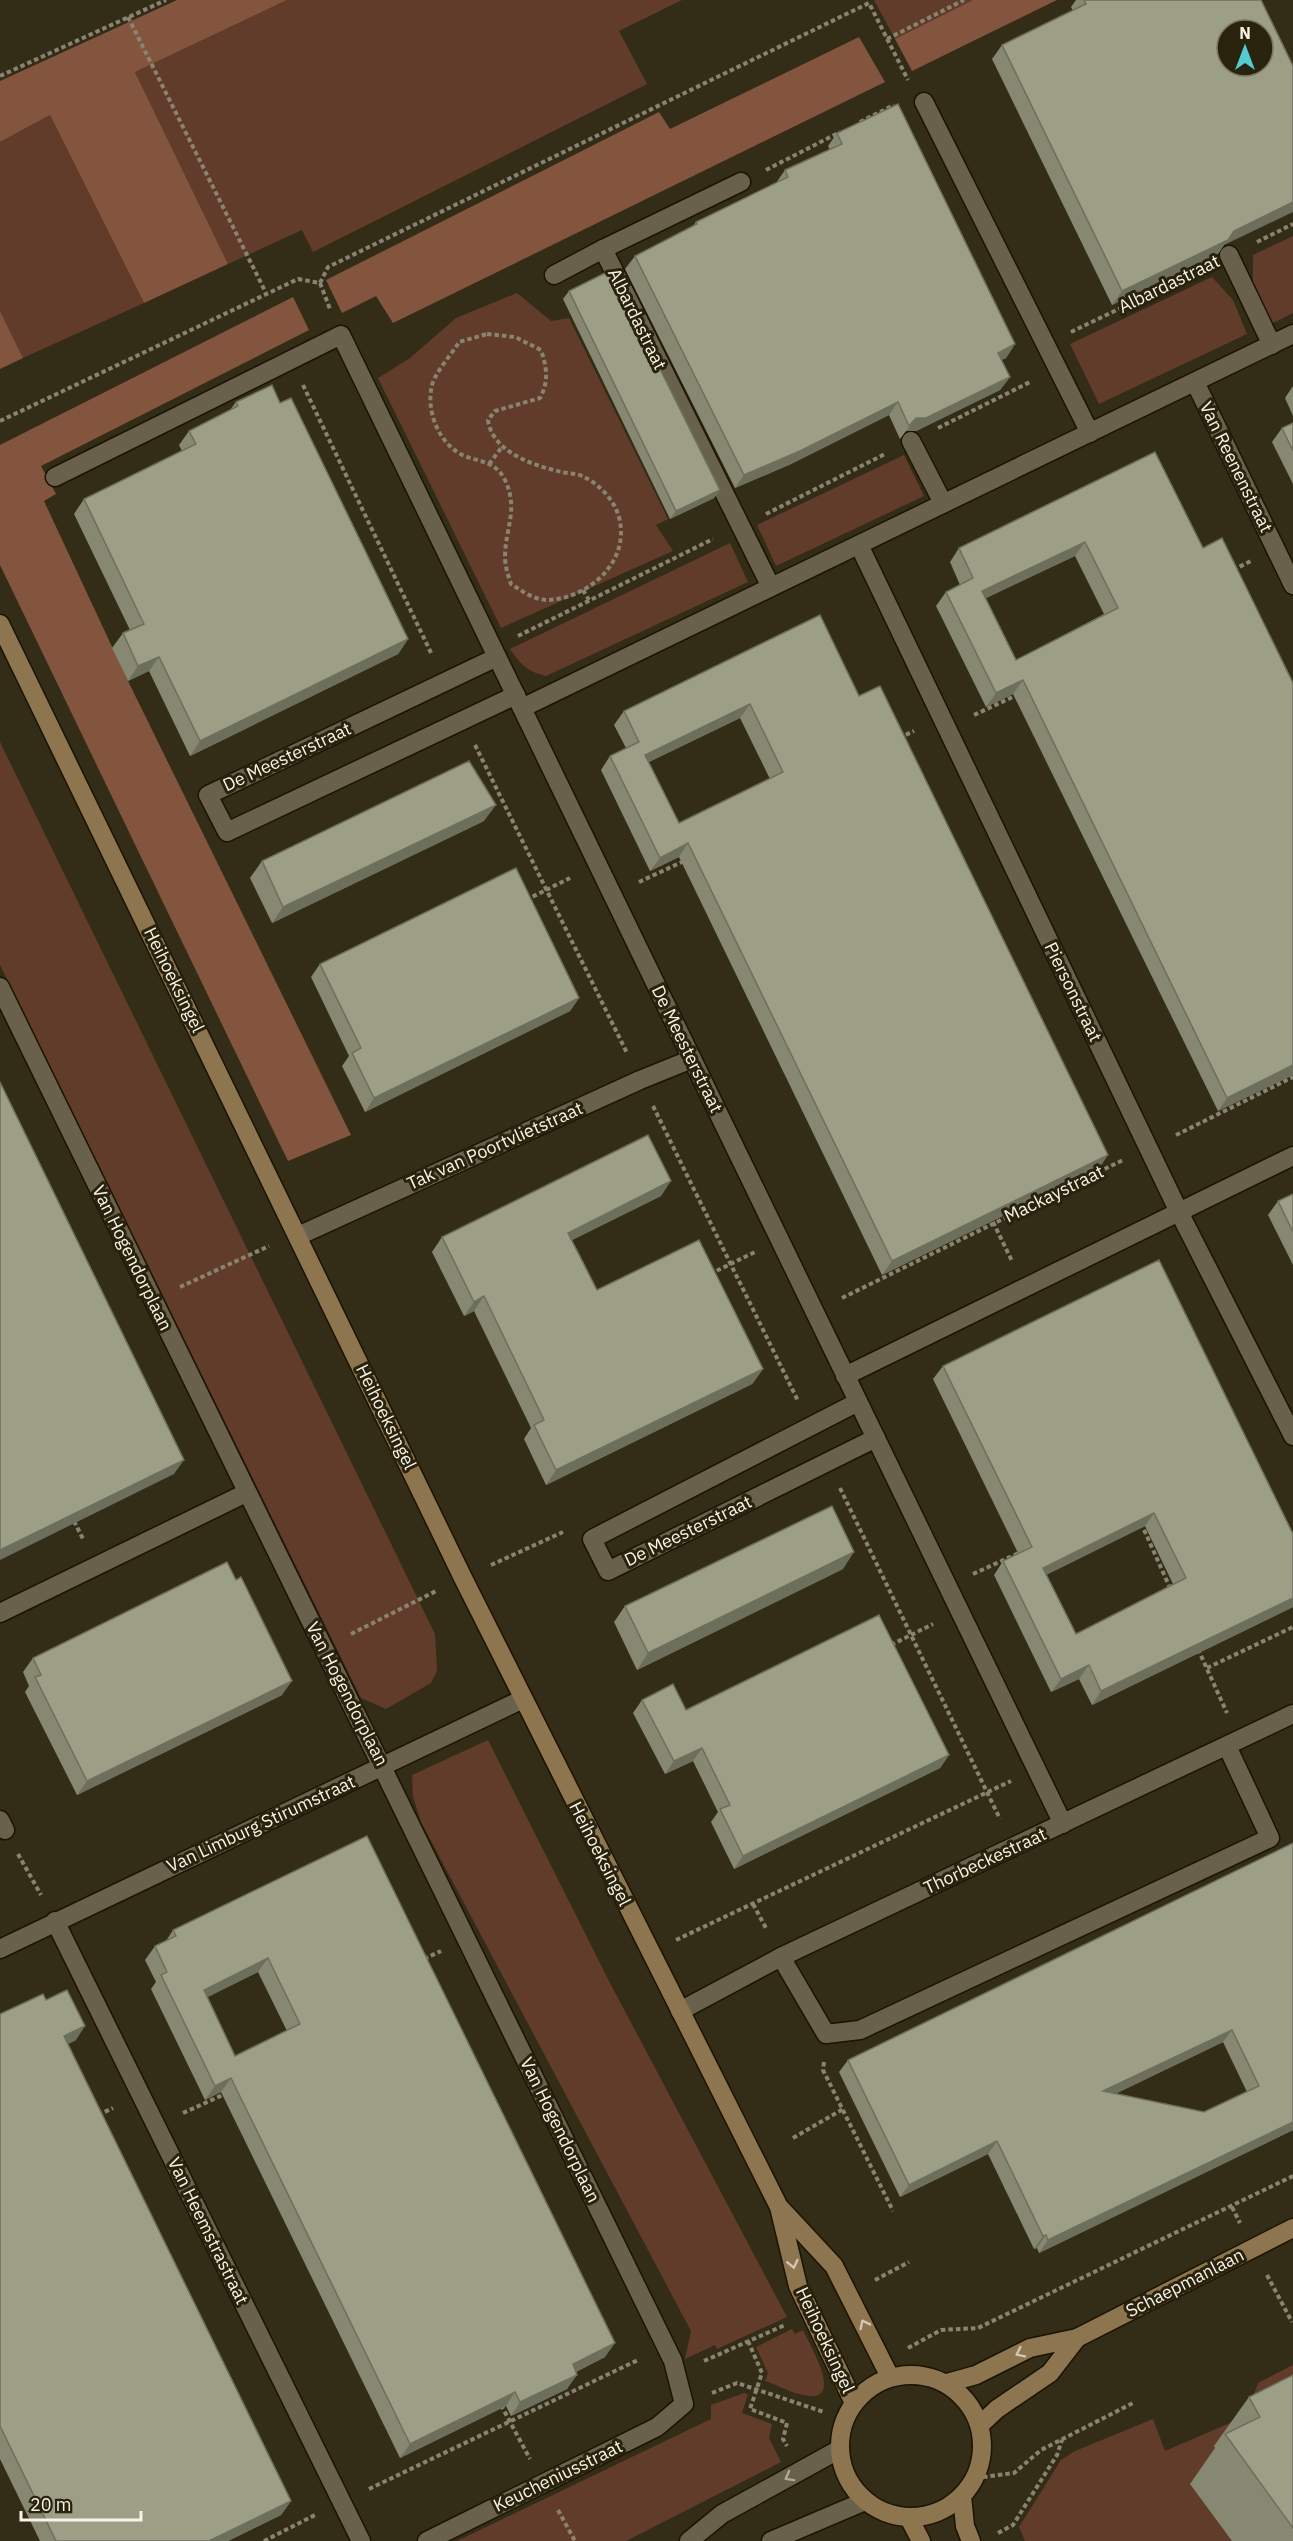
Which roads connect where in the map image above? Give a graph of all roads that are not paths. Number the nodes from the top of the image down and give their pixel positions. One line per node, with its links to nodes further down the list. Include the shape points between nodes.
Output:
1 (918, 95): 9 (street)
2 (741, 182): 3 (street, Albardastraat)
3 (603, 249): 5 (street); 15 (street, Albardastraat)
4 (1229, 255): 7 (street)
5 (554, 275)
6 (1293, 334): 7 (street)
7 (1272, 345): 8 (street)
8 (1195, 382): 9 (street); 14 (street, Van Reenenstraat)
9 (1090, 432): 12 (street)
10 (912, 441): 12 (street)
11 (55, 477): 17 (street, De Meesterstraat, via 341,335)
12 (944, 503): 13 (street)
13 (859, 545): 15 (street); 22 (street, Piersonstraat)
14 (1293, 585)
15 (771, 587): 18 (street)
16 (0, 624): 23 (street, Heihoeksingel)
17 (495, 652): 18 (street, De Meesterstraat); 18 (street, De Meesterstraat, via 208,795 227,832)
18 (519, 701): 20 (street, De Meesterstraat)
19 (0, 987): 28 (street, Van Hogendorplaan)
20 (692, 1059): 23 (street, Tak van Poortvlietstraat); 24 (street, De Meesterstraat)
21 (1293, 1156): 22 (street)
22 (1179, 1212): 24 (street); 26 (street, Piersonstraat)
23 (298, 1236): 30 (street, Heihoeksingel)
24 (846, 1376): 25 (street, De Meesterstraat)
25 (858, 1402): 27 (street, De Meesterstraat); 27 (street, De Meesterstraat, via 592,1539 608,1571)
26 (1293, 1436)
27 (876, 1438): 34 (street, De Meesterstraat)
28 (246, 1493): 29 (street); 33 (street, Van Hogendorplaan)
29 (0, 1613)
30 (523, 1699): 33 (street, Van Limburg Stirumstraat); 38 (street, Heihoeksingel)
31 (1293, 1714): 32 (street, Thorbeckestraat)
32 (1233, 1743): 34 (street, Thorbeckestraat); 37 (street, via 1270,1838 860,2030 826,2034)
33 (383, 1766): 35 (street, Van Limburg Stirumstraat); 45 (street, Van Hogendorplaan, via 673,2361)
34 (1063, 1824): 37 (street, Thorbeckestraat)
35 (55, 1921): 36 (street, Van Limburg Stirumstraat); 51 (street, Van Heemstrastraat)
36 (0, 1949)
37 (781, 1957): 38 (street, Thorbeckestraat)
38 (680, 2012): 39 (street, Heihoeksingel)
39 (780, 2207): 42 (street, Heihoeksingel, one-way to 39, via 834,2266); 44 (street, Heihoeksingel, one-way to 44, via 798,2286)
40 (1293, 2228): 41 (street, Schaepmanlaan)
41 (1077, 2338): 43 (street, Schaepmanlaan, one-way to 43, via 1030,2348 976,2375); 46 (street, Schaepmanlaan, via 1050,2373)
42 (890, 2377): 43 (street, via 910,2373); 44 (street, via 870,2387)
43 (947, 2383): 46 (street, via 962,2395)
44 (854, 2403): 47 (street, via 845,2419)
45 (684, 2404): 52 (street, Keucheniusstraat, via 657,2427)
46 (980, 2425): 48 (street, via 982,2460 976,2477)
47 (840, 2449): 49 (street, via 843,2468); 53 (street, one-way to 53, via 722,2514)
48 (962, 2496): 50 (street, via 928,2516); 56 (street)
49 (865, 2501): 50 (street, via 893,2516); 54 (street)
50 (909, 2518): 55 (street)
51 (362, 2541)
52 (427, 2541)
53 (689, 2541)
54 (771, 2541)
55 (921, 2541)
56 (971, 2541)

